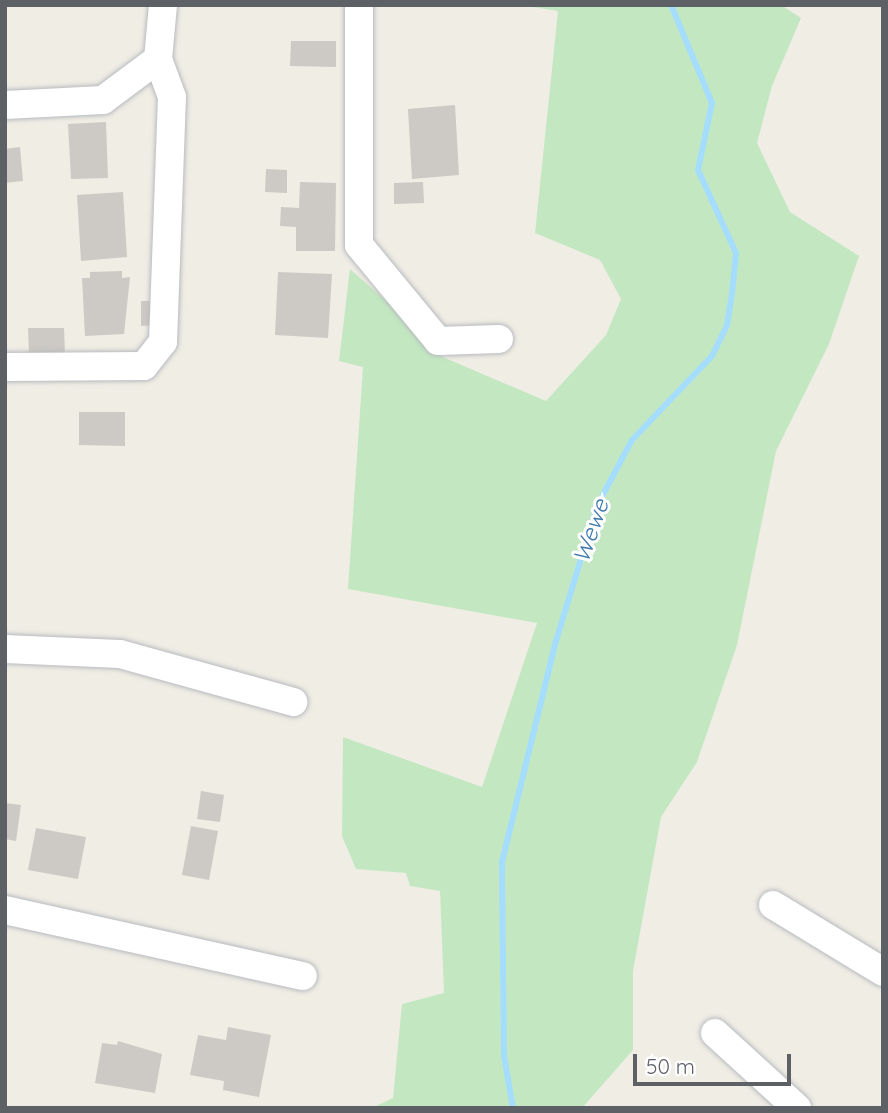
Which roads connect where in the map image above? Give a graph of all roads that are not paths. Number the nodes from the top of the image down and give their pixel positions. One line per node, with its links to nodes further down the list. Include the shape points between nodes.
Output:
1 (163, 5): 3 (street)
2 (359, 5): 5 (street, via 359,245 438,341)
3 (158, 59): 4 (street, via 103,100); 6 (street, via 172,97 163,342 144,366)
4 (5, 105)
5 (499, 339)
6 (5, 367)
7 (5, 649): 8 (street, via 120,654)
8 (293, 702)
9 (773, 905): 11 (street)
10 (5, 910): 12 (street)
11 (883, 972)
12 (303, 976)
13 (715, 1033): 14 (street)
14 (797, 1108)

